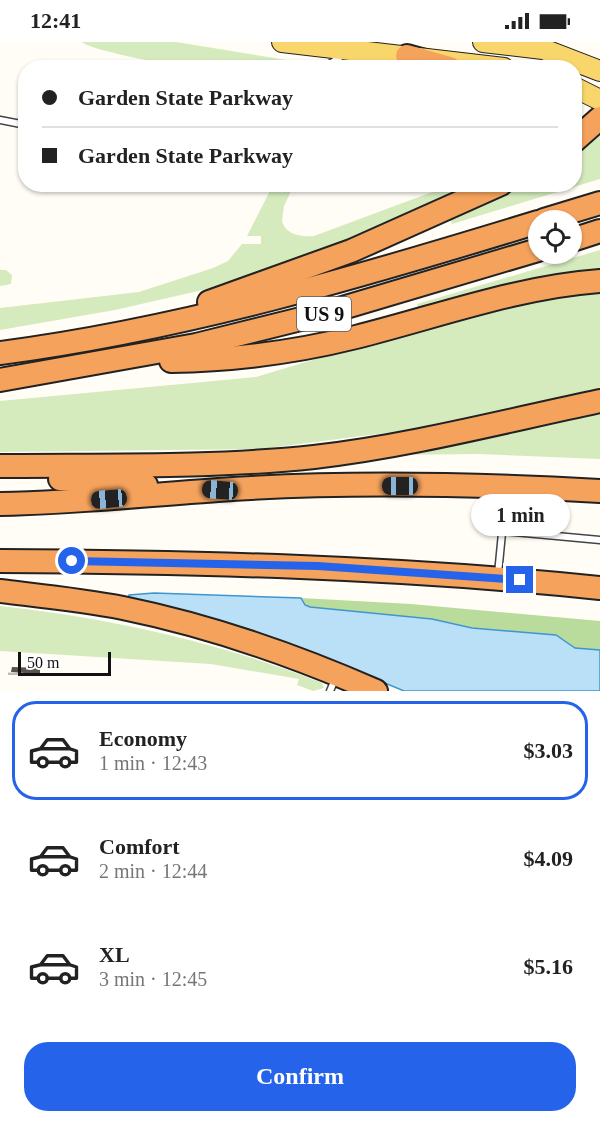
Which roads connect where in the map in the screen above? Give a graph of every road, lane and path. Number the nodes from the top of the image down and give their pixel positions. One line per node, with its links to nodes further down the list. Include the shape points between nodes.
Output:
1 (282, 42): 3 (main road)
2 (483, 42): 8 (main road, via 543,49)
3 (352, 50): 4 (main road); 5 (lane)
4 (407, 56): 6 (highway); 7 (main road)
5 (332, 60)
6 (421, 60)
7 (439, 60)
8 (573, 60)
9 (582, 63): 10 (main road)
10 (600, 70)
11 (582, 91): 12 (main road)
12 (600, 100)
13 (600, 118): 16 (highway)
14 (0, 120): 15 (lane)
15 (18, 123)
16 (582, 134)
17 (483, 192): 25 (highway, via 351,251)
18 (600, 203): 19 (highway)
19 (577, 210)
20 (528, 225): 25 (highway, US 9, via 331,284)
21 (600, 231): 22 (highway)
22 (582, 237)
23 (528, 253): 27 (highway, US 9, via 329,312)
24 (600, 281): 27 (highway, via 542,289 302,348 199,360)
25 (135, 330): 26 (highway, US 9)
26 (0, 353)
27 (106, 363): 28 (highway, US 9)
28 (0, 380)
29 (600, 401): 30 (highway, via 408,442 315,456 207,463)
30 (0, 466)
31 (0, 480): 33 (highway, via 61,479)
32 (506, 487): 33 (highway); 34 (highway); 36 (lane)
33 (220, 490): 35 (highway, via 65,503)
34 (600, 491)
35 (0, 504)
36 (502, 531): 37 (lane); 39 (lane)
37 (600, 540)
38 (0, 561): 39 (highway, via 273,564)
39 (497, 578): 40 (highway)
40 (600, 588)
41 (0, 591): 42 (highway, via 74,600 238,637)
42 (334, 683): 43 (highway)
43 (376, 691)

